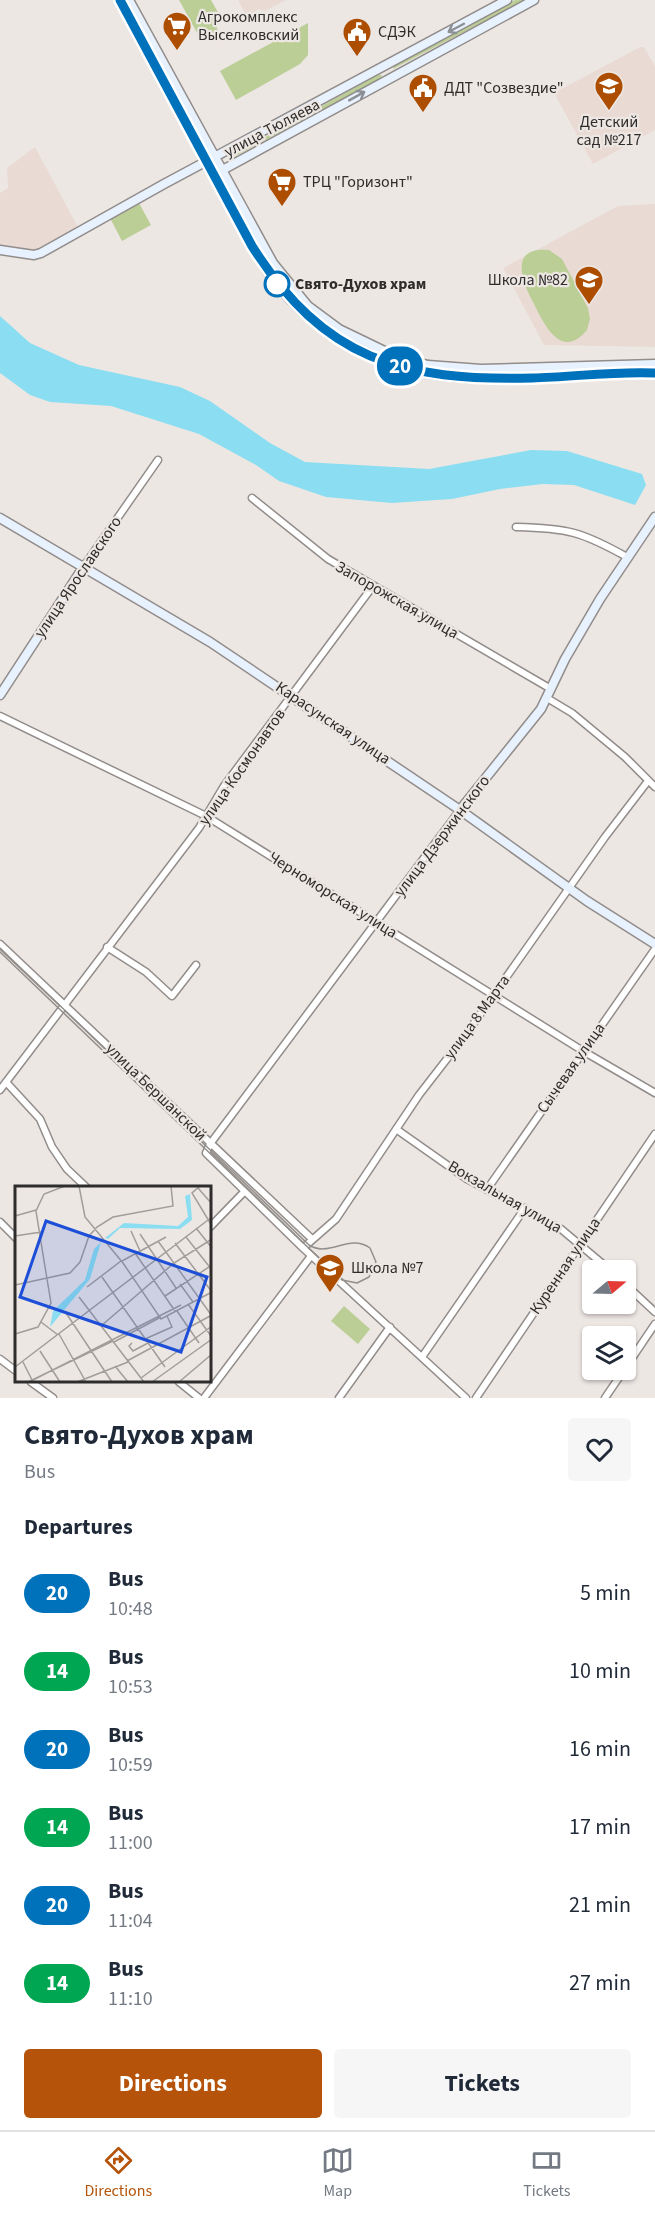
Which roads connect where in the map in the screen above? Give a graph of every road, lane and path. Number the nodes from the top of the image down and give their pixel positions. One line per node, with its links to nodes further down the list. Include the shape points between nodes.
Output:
1 (120, 0): 5 (main road)
2 (129, 0): 5 (main road)
3 (507, 0): 5 (main road, улица Тюляева, one-way to 5)
4 (534, 0): 6 (main road, улица Тюляева, one-way to 4)
5 (211, 160): 6 (main road); 7 (main road, улица Тюляева, via 41,253)
6 (218, 172): 9 (main road, via 272,278 317,325 371,356 397,365)
7 (0, 250)
8 (655, 364): 9 (main road)
9 (452, 372): 10 (main road, via 532,378)
10 (655, 373)
11 (158, 460): 17 (street, улица Ярославского)
12 (252, 498): 18 (street, Запорожская улица, via 328,559)
13 (655, 517): 16 (main road, улица Дзержинского)
14 (0, 518): 17 (main road, Карасунская улица)
15 (516, 527): 16 (street, via 583,534)
16 (627, 557): 19 (main road, улица Дзержинского, via 565,659)
17 (84, 566): 20 (main road, улица Ярославского); 21 (main road, Карасунская улица)
18 (373, 586): 19 (street, Запорожская улица); 21 (street, улица Космонавтов)
19 (549, 694): 23 (street, Запорожская улица, via 625,757); 25 (main road, улица Дзержинского, via 542,709)
20 (0, 695)
21 (292, 696): 25 (main road, Карасунская улица); 26 (street, улица Космонавтов)
22 (0, 716): 26 (street, Черноморская улица)
23 (648, 782): 24 (street, Запорожская улица); 27 (street, улица 8 Марта)
24 (655, 788)
25 (460, 810): 27 (main road, Карасунская улица); 28 (street, улица Дзержинского)
26 (206, 816): 28 (street, Черноморская улица); 31 (street, улица Космонавтов)
27 (570, 888): 30 (main road, Карасунская улица); 34 (street, улица 8 Марта)
28 (376, 922): 34 (street, Черноморская улица); 42 (street, улица Дзержинского)
29 (0, 944): 35 (street, улица Бершанской)
30 (655, 944)
31 (107, 947): 33 (street, via 146,972 172,996); 35 (street, улица Космонавтов)
32 (655, 949): 36 (street, Сычевая улица)
33 (196, 965)
34 (493, 995): 36 (street, Черноморская улица); 40 (street, улица 8 Марта)
35 (66, 1006): 37 (street, улица Космонавтов); 42 (street, улица Бершанской)
36 (583, 1051): 39 (street, Черноморская улица); 44 (street, Сычевая улица)
37 (6, 1082): 38 (street, улица Космонавтов); 43 (street, via 40,1119 52,1147)
38 (0, 1090)
39 (655, 1093)
40 (396, 1129): 44 (street, Вокзальная улица, via 467,1179); 50 (street, улица 8 Марта, via 336,1219)
41 (655, 1134): 51 (street, Куренная улица)
42 (210, 1144): 45 (street, via 206,1153); 50 (street, улица Бершанской)
43 (85, 1186)
44 (488, 1188): 46 (street, Вокзальная улица)
45 (244, 1192): 48 (street); 52 (street)
46 (525, 1208): 51 (street, Вокзальная улица); 60 (street)
47 (0, 1222): 49 (street)
48 (212, 1225)
49 (15, 1237)
50 (312, 1239): 52 (street, улица 8 Марта)
51 (579, 1243): 54 (street, Вокзальная улица); 71 (street, Куренная улица)
52 (303, 1248): 53 (street)
53 (311, 1256): 58 (street); 68 (street)
54 (599, 1260)
55 (636, 1294): 56 (street)
56 (655, 1312)
57 (655, 1324): 59 (street)
58 (390, 1327): 60 (street); 69 (street)
59 (636, 1352)
60 (422, 1357): 70 (street)
61 (0, 1359): 62 (street)
62 (15, 1370)
63 (617, 1380): 72 (street)
64 (31, 1383): 66 (street)
65 (180, 1383): 67 (street)
66 (53, 1398)
67 (199, 1398)
68 (204, 1398)
69 (339, 1398)
70 (466, 1398)
71 (476, 1398)
72 (605, 1398)

